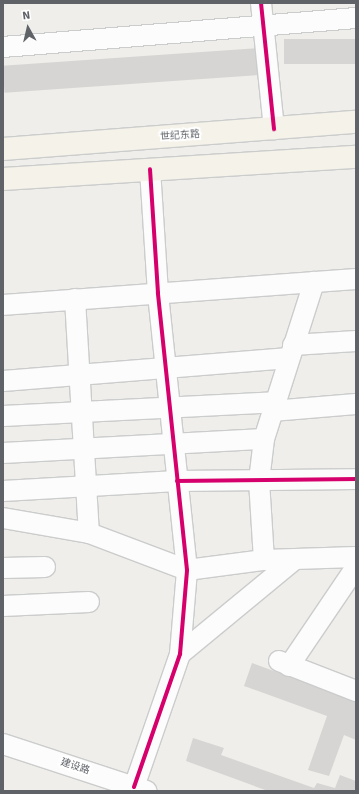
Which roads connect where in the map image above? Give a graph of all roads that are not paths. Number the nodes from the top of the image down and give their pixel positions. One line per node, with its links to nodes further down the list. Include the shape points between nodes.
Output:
1 (262, 3): 3 (street)
2 (356, 18): 3 (street)
3 (264, 26): 4 (street); 6 (street)
4 (3, 47)
5 (356, 122): 6 (main road, 世纪东路)
6 (274, 129): 7 (main road, 世纪东路)
7 (3, 148)
8 (356, 157): 9 (main road)
9 (150, 169): 10 (main road); 13 (street)
10 (3, 179)
11 (356, 279): 12 (street)
12 (314, 282): 13 (street); 17 (street)
13 (158, 293): 14 (street); 18 (street)
14 (75, 300): 15 (street); 19 (street)
15 (3, 305)
16 (356, 341): 17 (street)
17 (291, 351): 18 (street); 23 (street)
18 (165, 366): 19 (street); 22 (street)
19 (81, 375): 20 (street); 24 (street)
20 (3, 380)
21 (356, 404): 23 (street)
22 (169, 406): 23 (street); 24 (street); 27 (street)
23 (273, 406): 26 (street)
24 (83, 410): 25 (street); 28 (street)
25 (3, 416)
26 (264, 439): 27 (street); 32 (street)
27 (173, 442): 28 (street); 31 (street)
28 (86, 447): 29 (street); 33 (street)
29 (3, 453)
30 (356, 479): 32 (street)
31 (177, 481): 32 (street); 33 (street); 43 (street)
32 (259, 481): 38 (street)
33 (88, 486): 34 (street); 36 (street)
34 (3, 490)
35 (3, 518): 36 (street)
36 (89, 533): 43 (street)
37 (356, 557): 39 (street)
38 (264, 560): 39 (street); 43 (street)
39 (294, 560): 46 (street)
40 (45, 567): 42 (street)
41 (356, 567): 47 (street, via 283,663)
42 (3, 568)
43 (187, 570): 46 (street)
44 (89, 602): 45 (street)
45 (3, 606)
46 (180, 654): 49 (street)
47 (356, 691)
48 (3, 744): 49 (street, 建设路)
49 (141, 789)

